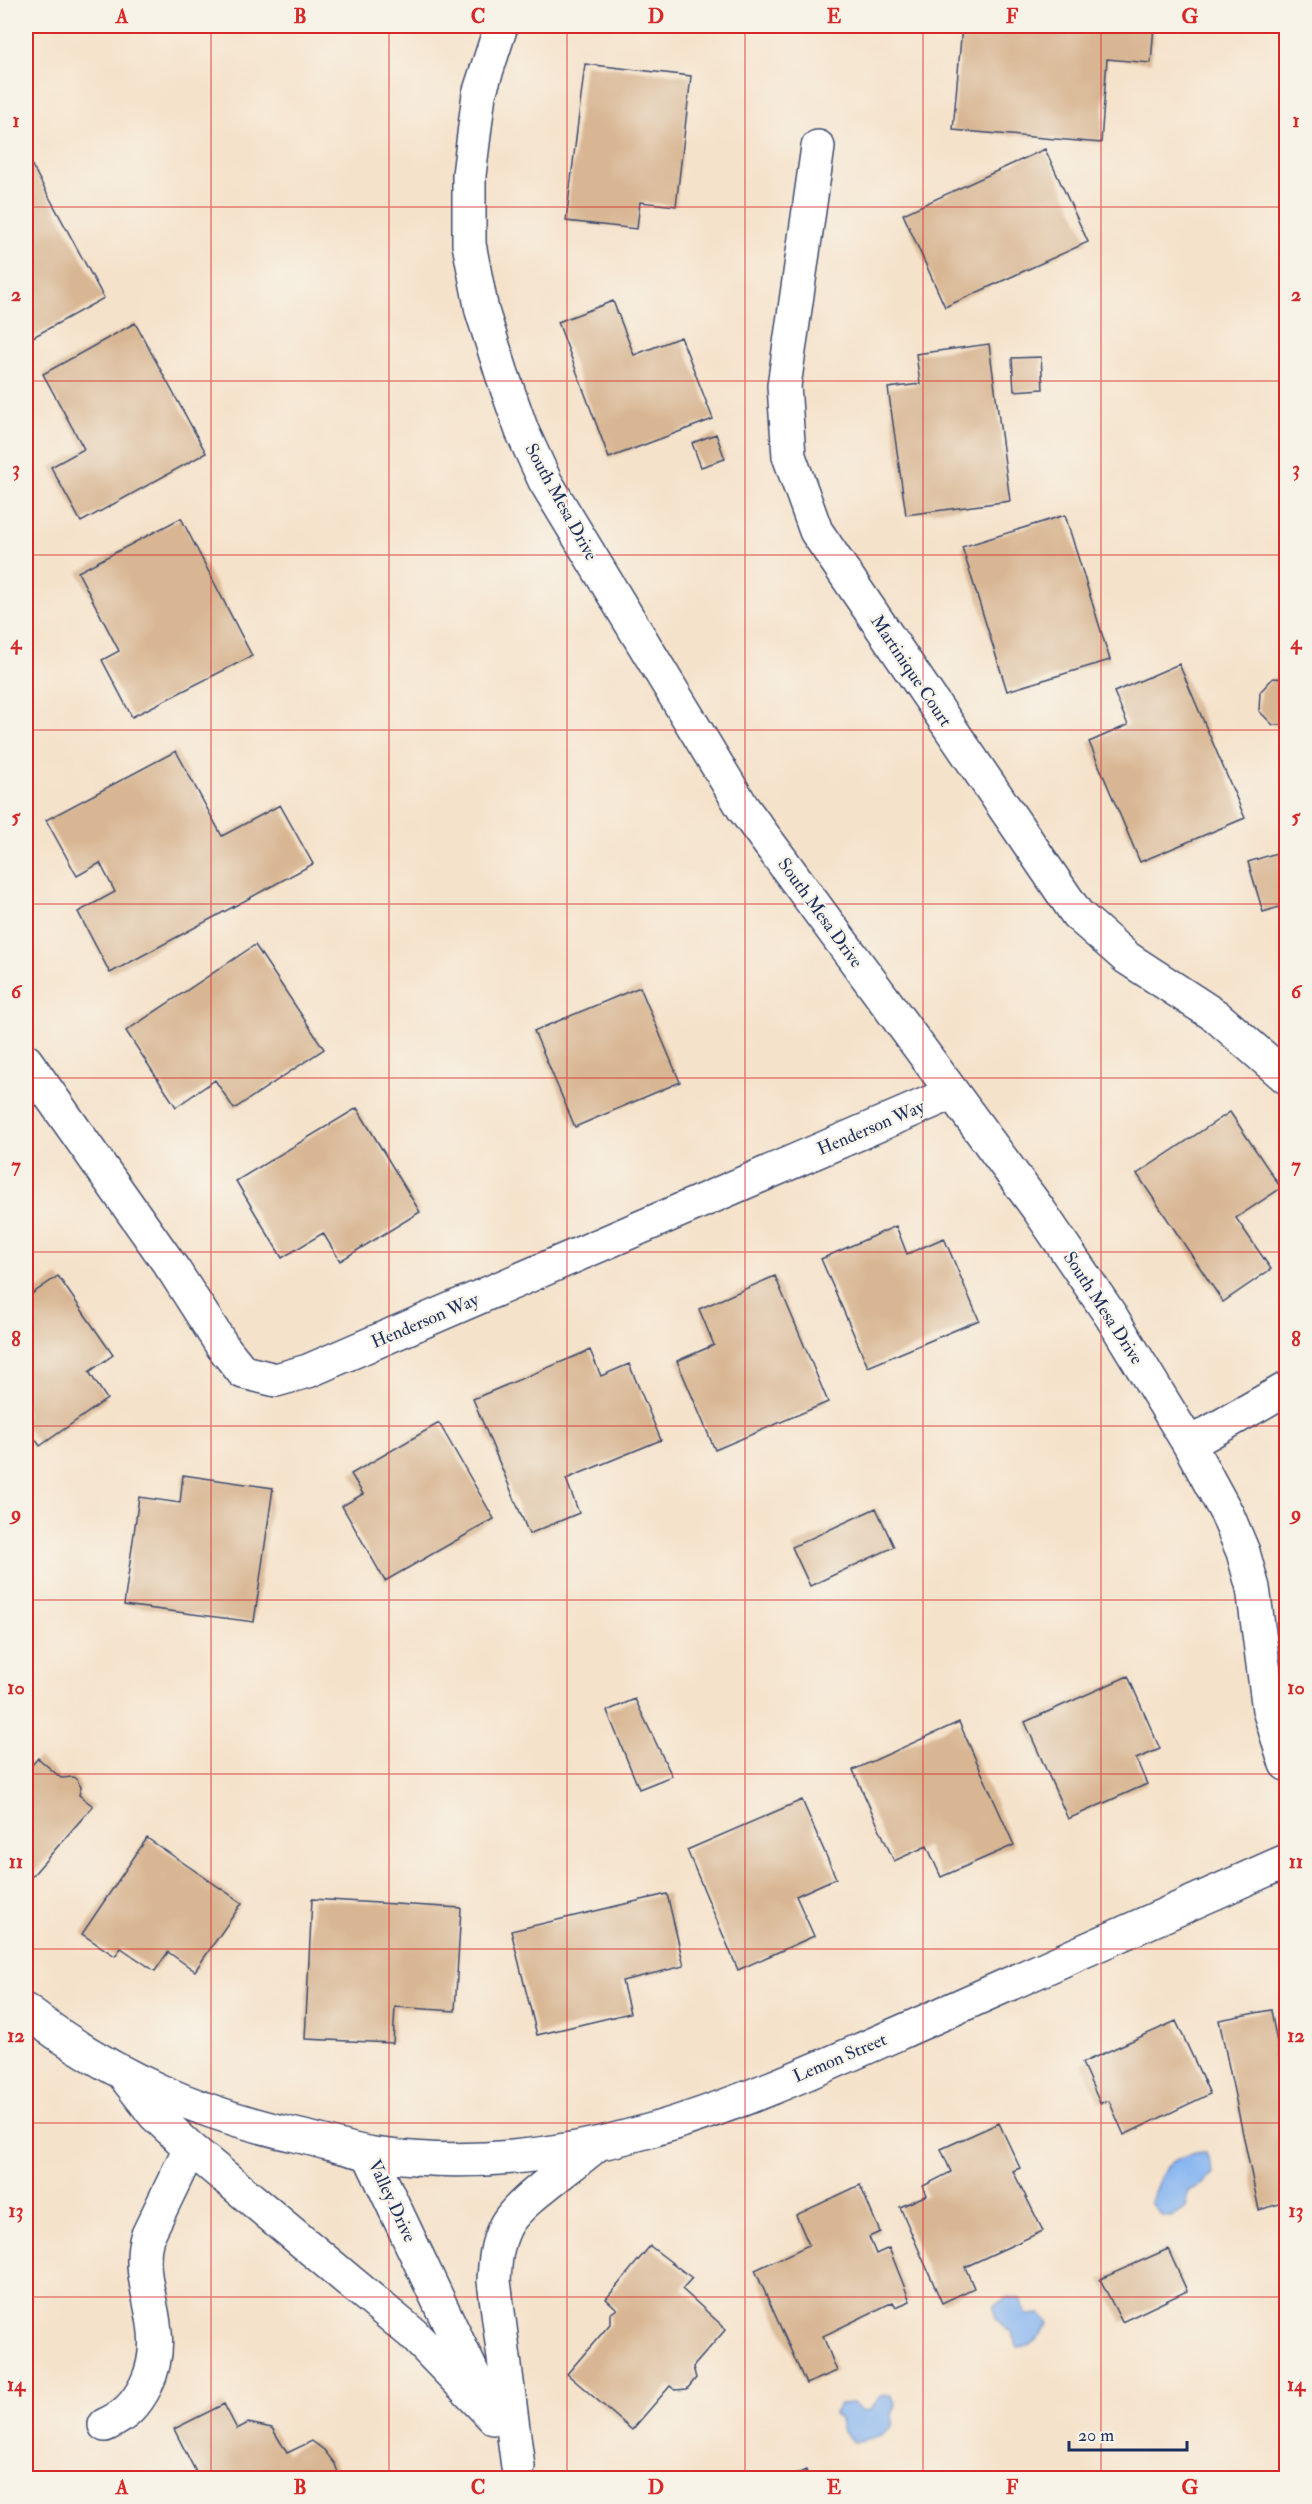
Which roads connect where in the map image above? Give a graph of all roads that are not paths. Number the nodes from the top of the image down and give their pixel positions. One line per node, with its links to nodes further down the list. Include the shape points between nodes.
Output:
1 (501, 26): 5 (street, South Mesa Drive, via 479,94 469,175 470,244 482,311 522,431 545,481 743,808)
2 (818, 147): 4 (street, Martinique Court, via 784,386 789,456 816,531 1077,914 1127,958 1215,1016)
3 (26, 1061): 5 (street, Henderson Way, via 175,1272 223,1347 243,1372 276,1380 308,1371)
4 (1287, 1077)
5 (952, 1093): 7 (street, South Mesa Drive, via 1111,1317)
6 (1287, 1389): 7 (street)
7 (1189, 1444): 8 (street, South Mesa Drive, via 1243,1552 1253,1588 1269,1710)
8 (1287, 1764)
9 (1287, 1861): 12 (street, Lemon Street, via 752,2095 686,2121)
10 (26, 2011): 11 (street, Valley Drive)
11 (124, 2075): 13 (street, Valley Drive, via 155,2115); 14 (street, Valley Drive, via 201,2110)
12 (596, 2146): 14 (street, Lemon Street, via 492,2160); 17 (street, via 529,2199 505,2225 496,2252 494,2282)
13 (190, 2148): 15 (street, Valley Drive, via 413,2334); 16 (street, via 143,2251 156,2325 154,2364 131,2409)
14 (369, 2154): 15 (street, Valley Drive)
15 (494, 2418): 17 (street, Valley Drive)
16 (105, 2425)
17 (520, 2473)

